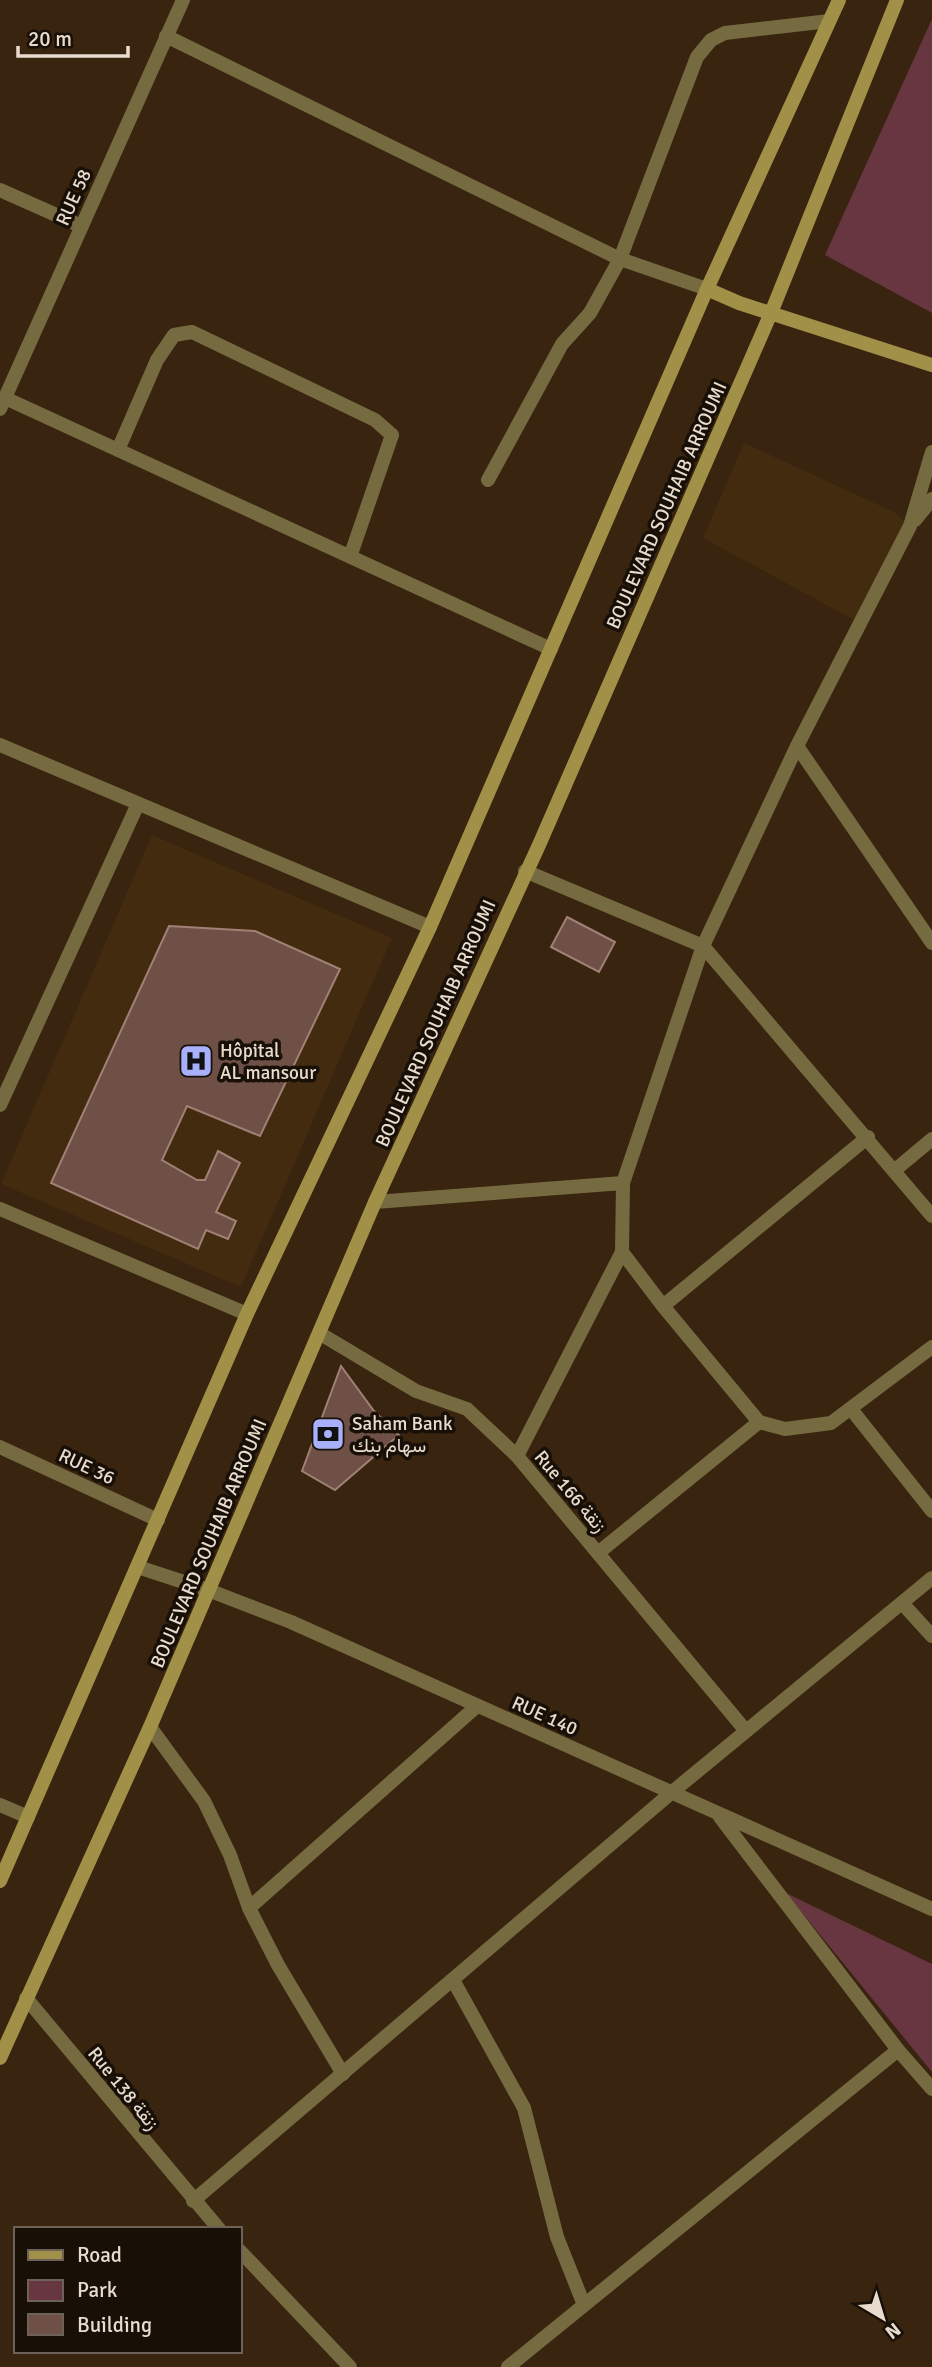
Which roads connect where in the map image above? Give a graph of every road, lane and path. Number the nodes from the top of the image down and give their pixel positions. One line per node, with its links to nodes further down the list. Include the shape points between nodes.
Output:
1 (183, 0): 5 (street, RUE 58)
2 (839, 0): 4 (street)
3 (897, 0): 10 (street, BOULEVARD SOUHAIB ARROUMI)
4 (829, 21): 8 (street, via 725,33 711,40 697,57); 9 (street)
5 (166, 36): 7 (street, RUE 58); 8 (street)
6 (0, 190): 7 (street)
7 (81, 226): 12 (street, RUE 58)
8 (620, 259): 9 (street); 15 (street, via 590,313 562,344)
9 (707, 289): 10 (street); 19 (street)
10 (771, 313): 11 (street); 23 (street, BOULEVARD SOUHAIB ARROUMI)
11 (932, 365)
12 (3, 403): 13 (street)
13 (118, 450): 18 (street); 18 (street, via 157,360 174,335 192,332 375,420 392,435)
14 (932, 452): 17 (street)
15 (488, 480)
16 (932, 499): 17 (street)
17 (910, 526): 21 (street)
18 (350, 557): 19 (street)
19 (551, 649): 24 (street)
20 (0, 745): 22 (street)
21 (797, 746): 25 (street); 26 (street)
22 (137, 806): 24 (street); 27 (street)
23 (525, 871): 26 (street); 32 (street, BOULEVARD SOUHAIB ARROUMI)
24 (430, 927): 37 (street)
25 (932, 943)
26 (703, 946): 28 (street); 31 (street)
27 (0, 1105)
28 (868, 1137): 30 (street); 36 (street)
29 (932, 1139): 30 (street)
30 (895, 1170): 34 (street)
31 (622, 1183): 32 (street); 35 (street)
32 (375, 1202): 38 (street, BOULEVARD SOUHAIB ARROUMI)
33 (0, 1209): 37 (street)
34 (932, 1216)
35 (622, 1252): 36 (street); 43 (street)
36 (663, 1306): 41 (street)
37 (247, 1314): 45 (street)
38 (319, 1334): 43 (street, Rue 166 زنقة, via 416,1391 467,1409); 49 (street, BOULEVARD SOUHAIB ARROUMI)
39 (932, 1347): 40 (street)
40 (851, 1409): 41 (street, via 831,1423 785,1429); 44 (street)
41 (759, 1422): 46 (street)
42 (0, 1447): 45 (street, RUE 36)
43 (517, 1456): 46 (street, Rue 166 زنقة)
44 (932, 1511)
45 (158, 1520): 47 (street)
46 (598, 1553): 54 (street, Rue 166 زنقة)
47 (138, 1567): 49 (street, RUE 140); 58 (street)
48 (932, 1578): 50 (street)
49 (208, 1590): 52 (street, RUE 140); 53 (street, BOULEVARD SOUHAIB ARROUMI)
50 (902, 1603): 51 (street); 54 (street)
51 (932, 1636)
52 (477, 1706): 55 (street, RUE 140); 60 (street)
53 (150, 1727): 60 (street, via 204,1801); 63 (street, BOULEVARD SOUHAIB ARROUMI)
54 (747, 1731): 55 (street)
55 (671, 1793): 57 (street, RUE 140); 62 (street)
56 (0, 1805): 58 (street)
57 (718, 1814): 61 (street, RUE 140); 64 (street)
58 (28, 1817): 59 (street)
59 (0, 1881)
60 (249, 1908): 66 (street)
61 (932, 1909)
62 (453, 1980): 66 (street); 71 (street, via 524,2108 557,2237)
63 (26, 1998): 65 (street, BOULEVARD SOUHAIB ARROUMI); 68 (street, Rue 138 زنقة)
64 (898, 2050): 67 (street); 71 (street)
65 (0, 2058)
66 (343, 2074): 68 (street)
67 (932, 2089)
68 (193, 2201): 69 (street, Rue 138 زنقة)
69 (217, 2227)
70 (242, 2253): 72 (street)
71 (584, 2305): 73 (street)
72 (350, 2367)
73 (508, 2367)

